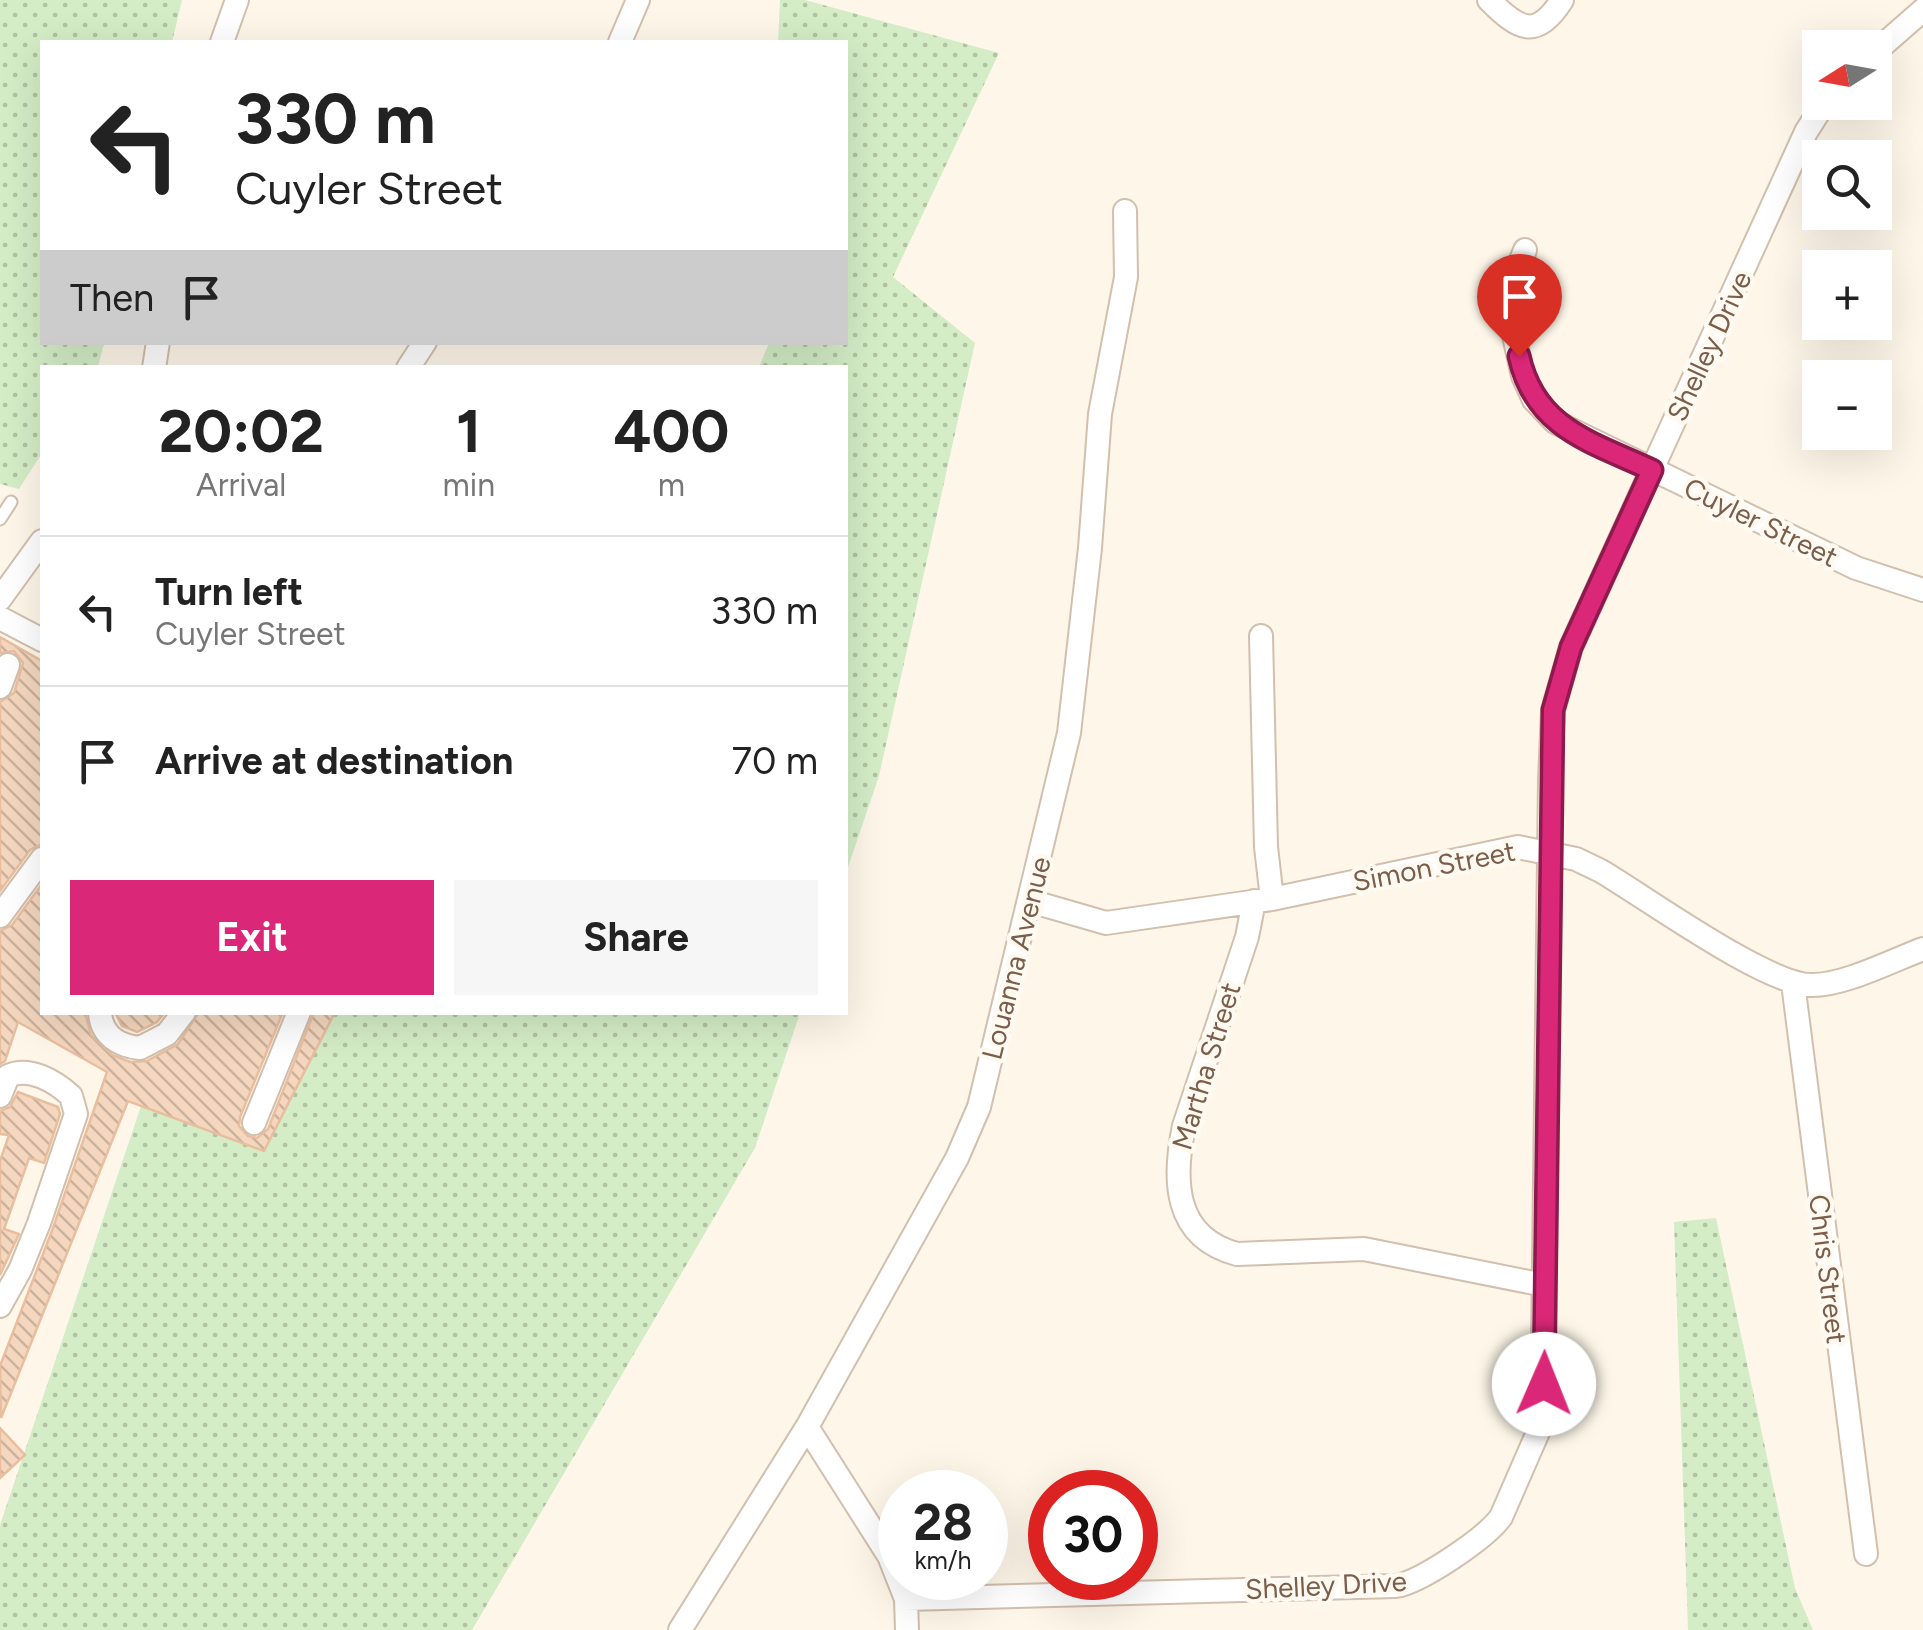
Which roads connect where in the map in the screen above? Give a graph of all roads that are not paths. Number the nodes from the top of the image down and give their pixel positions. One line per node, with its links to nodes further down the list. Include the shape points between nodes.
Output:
1 (237, 0): 7 (street)
2 (638, 0): 8 (street)
3 (1489, 0): 4 (street, via 1525,27 1548,20)
4 (1562, 0)
5 (1923, 10): 6 (street)
6 (1892, 37)
7 (223, 40)
8 (621, 40)
9 (1814, 120): 12 (street, Shelley Drive)
10 (1125, 211): 24 (street, Louanna Avenue, via 1126,277 1100,414 1069,733)
11 (1525, 250): 12 (street, Cuyler Street, via 1510,304 1534,400 1556,422)
12 (1652, 470): 16 (street, Cuyler Street, via 1856,568); 21 (street, Shelley Drive, via 1558,683)
13 (12, 502): 14 (lane)
14 (0, 519)
15 (40, 544): 17 (street)
16 (1923, 590)
17 (0, 598)
18 (0, 618): 20 (street)
19 (1260, 636): 23 (street, Martha Street)
20 (40, 639)
21 (1550, 852): 23 (street, Simon Street, via 1518,847); 27 (street, Simon Street, via 1601,871); 33 (street, Shelley Drive)
22 (40, 862): 25 (street)
23 (1263, 900): 24 (street, Simon Street, via 1106,922); 33 (street, Martha Street, via 1178,1153 1177,1194 1194,1226 1237,1254 1364,1249)
24 (1030, 902): 35 (street, Louanna Avenue, via 968,1136)
25 (0, 916)
26 (1923, 949): 27 (street, via 1826,984)
27 (1793, 983): 37 (street, Chris Street)
28 (100, 1015): 29 (street, via 108,1034 140,1048 167,1034)
29 (182, 1015)
30 (298, 1015): 32 (street)
31 (0, 1096): 34 (street, via 14,1072 34,1074 71,1096 76,1114 39,1223)
32 (254, 1123)
33 (1544, 1285): 38 (street, Shelley Drive, via 1542,1423 1524,1469 1496,1524 1417,1581)
34 (0, 1306)
35 (807, 1427): 36 (street); 40 (street, Louanna Avenue)
36 (878, 1540)
37 (1866, 1554)
38 (1008, 1596)
39 (906, 1600): 41 (street)
40 (680, 1630)
41 (907, 1630)

